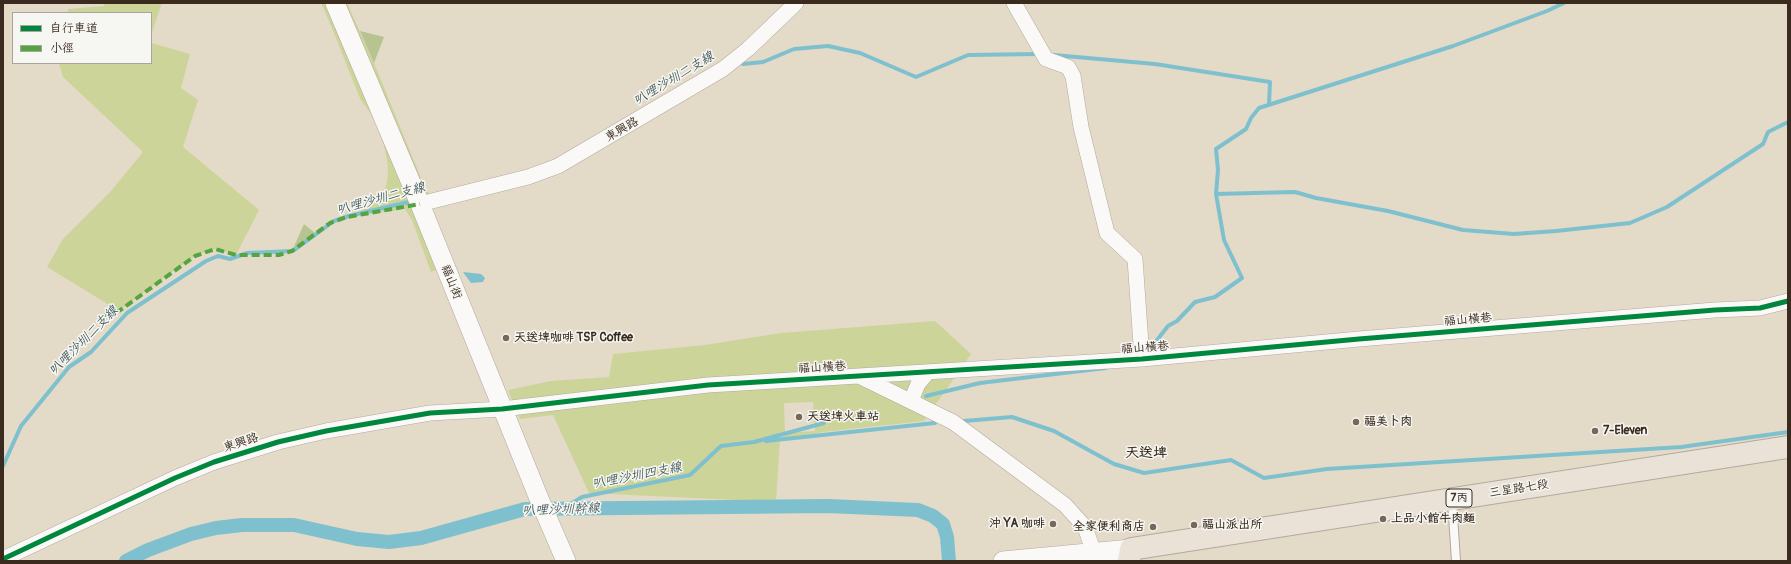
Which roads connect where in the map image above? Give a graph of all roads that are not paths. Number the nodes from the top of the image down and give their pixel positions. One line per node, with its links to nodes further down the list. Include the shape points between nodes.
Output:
1 (335, 3): 4 (street, 福山街)
2 (796, 3): 4 (street, 東興路, via 723,69 558,166 528,177)
3 (1014, 3): 6 (street, via 1046,59 1068,67 1073,76 1081,128 1107,233 1135,259)
4 (420, 204): 10 (street, 福山街)
5 (1788, 301): 6 (street, 福山橫巷, via 1760,308)
6 (1142, 359): 7 (street, 福山橫巷)
7 (928, 372): 8 (street, 福山橫巷); 9 (street, via 918,384)
8 (860, 376): 9 (street); 10 (street, 福山橫巷, via 708,385)
9 (911, 402): 13 (street, via 953,422 1065,505 1085,527)
10 (502, 409): 15 (street, 東興路, via 430,413 278,442 214,462 175,478); 16 (street, 福山街)
11 (1788, 447): 12 (main road, 三星路七段 / 7丙)
12 (1452, 499): 14 (main road, 三星路七段 / 7丙); 18 (lane)
13 (1094, 553): 14 (street); 17 (street)
14 (1130, 555)
15 (3, 559)
16 (566, 561)
17 (1003, 561)
18 (1456, 561)

